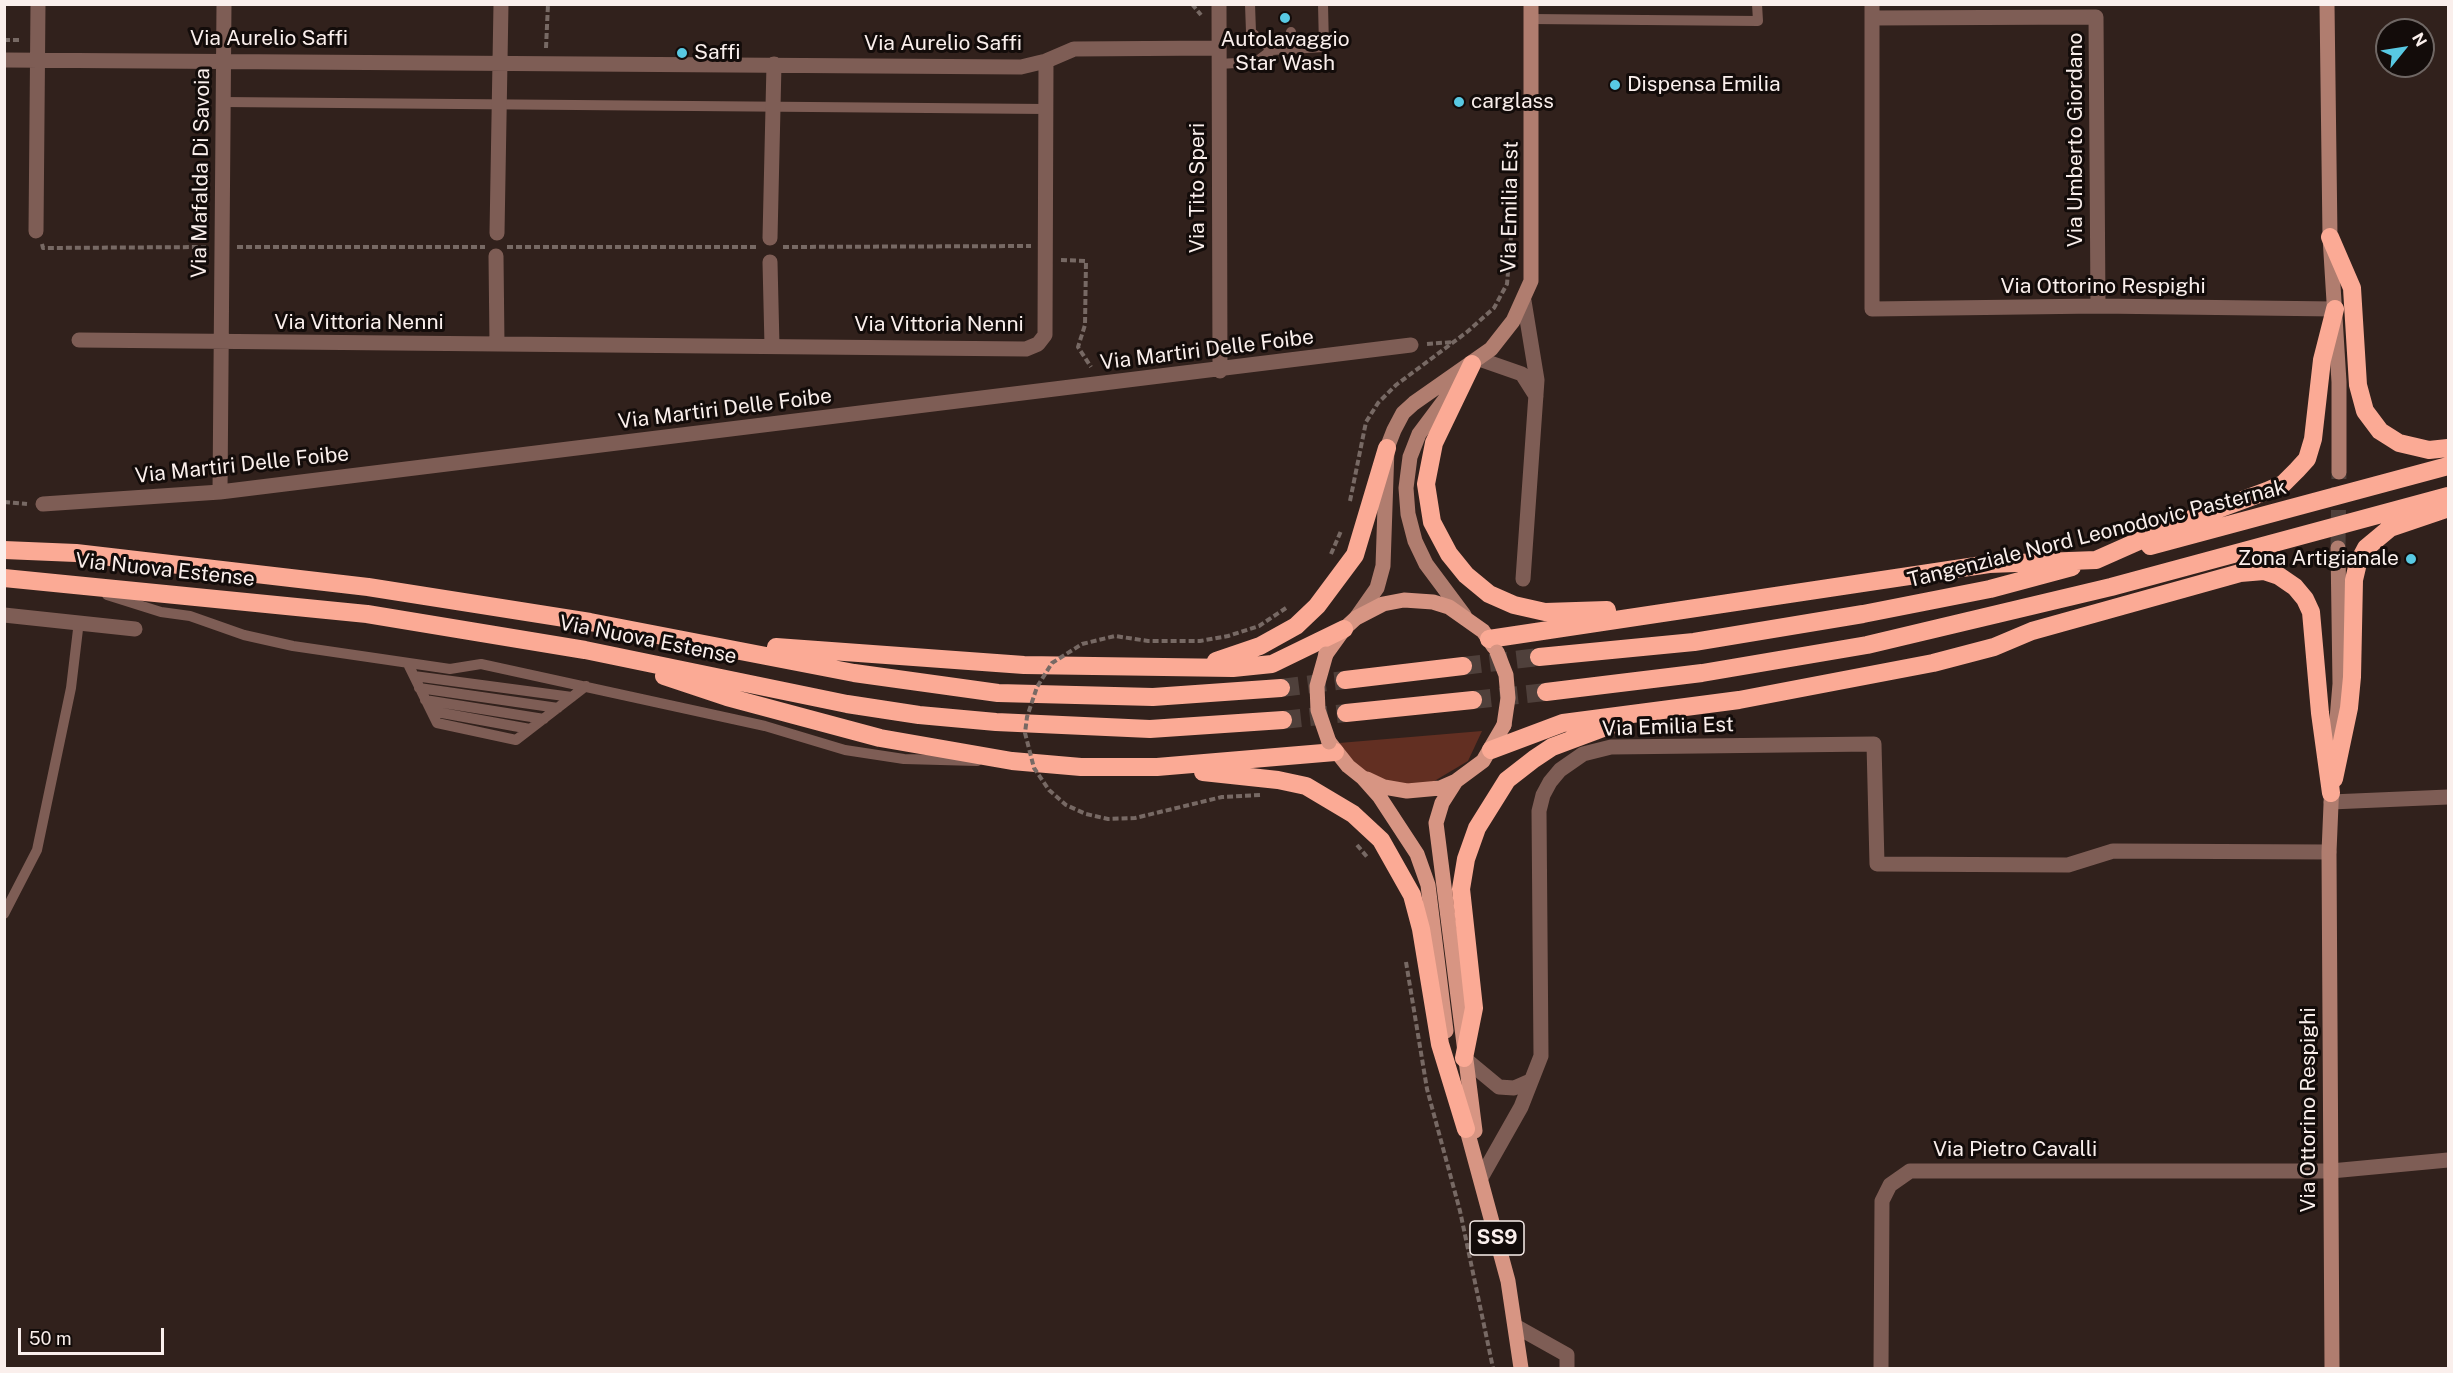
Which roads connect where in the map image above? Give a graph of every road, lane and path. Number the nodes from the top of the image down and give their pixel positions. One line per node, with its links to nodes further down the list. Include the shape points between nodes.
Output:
1 (38, 4): 18 (street)
2 (224, 4): 19 (street, Via Mafalda Di Savoia)
3 (501, 4): 20 (street)
4 (548, 4): 13 (path)
5 (1219, 4): 14 (street, Via Tito Speri)
6 (1250, 4): 16 (lane, via 1251,32)
7 (1323, 4): 15 (lane, via 1324,47)
8 (1757, 4): 11 (lane, via 1758,21)
9 (2327, 4): 31 (street)
10 (1872, 11): 38 (street, Via Umberto Giordano, via 2096,17); 39 (street, Via Umberto Giordano)
11 (1531, 12): 37 (street, Via Emilia Est, via 1533,264)
12 (1291, 32): 15 (lane)
13 (546, 48)
14 (1218, 48): 21 (street, Via Aurelio Saffi, via 1074,49); 23 (street, Via Tito Speri)
15 (1291, 49): 16 (lane)
16 (1272, 50): 23 (lane, via 1256,62)
17 (6, 58): 18 (street, Via Aurelio Saffi)
18 (38, 59): 19 (street, Via Aurelio Saffi); 29 (street)
19 (224, 60): 20 (street, Via Aurelio Saffi); 24 (street, Via Mafalda Di Savoia)
20 (500, 62): 22 (street, Via Aurelio Saffi); 25 (street)
21 (1046, 62): 22 (street, Via Aurelio Saffi, via 1021,67); 27 (street, Via Vittoria Nenni)
22 (774, 64): 26 (street)
23 (1218, 64): 47 (street, Via Tito Speri)
24 (223, 102): 25 (lane); 34 (street, Via Mafalda Di Savoia)
25 (500, 104): 26 (lane); 30 (street)
26 (773, 106): 27 (lane); 32 (street)
27 (1046, 109): 33 (street, Via Vittoria Nenni)
28 (1513, 216): 58 (path, via 1507,284 1494,308 1378,403 1366,422)
29 (36, 231): 34 (path, via 43,248)
30 (497, 233)
31 (2330, 237): 40 (street); 50 (highway, via 2352,288 2358,386 2365,411 2380,431 2399,443 2429,450)
32 (767, 244): 33 (path); 34 (path)
33 (1046, 246): 45 (street, Via Vittoria Nenni, via 1045,335 1038,344 1026,349)
34 (222, 247): 42 (street, Via Mafalda Di Savoia)
35 (496, 256): 43 (street)
36 (770, 262): 45 (street)
37 (1524, 301): 46 (street, Via Emilia Est, via 1503,335); 48 (street, Via Emilia Est, via 1536,372)
38 (2098, 306): 39 (street, Via Ottorino Respighi); 40 (street, Via Ottorino Respighi)
39 (1872, 309)
40 (2335, 309): 52 (street); 64 (highway, via 2322,360 2313,439 2307,459 2297,470 2283,484)
41 (79, 340): 42 (street)
42 (221, 343): 43 (street, Via Vittoria Nenni); 53 (street, Via Mafalda Di Savoia)
43 (497, 344): 45 (street, Via Vittoria Nenni)
44 (1411, 345): 47 (street, Via Martiri Delle Foibe)
45 (772, 346)
46 (1476, 362): 48 (street, via 1522,374); 49 (street, Via Emilia Est, via 1431,389 1403,413); 70 (highway, via 1434,442 1426,484 1432,522 1449,554 1489,594 1545,612 1588,612); 73 (street, Via Emilia Est, via 1419,434 1410,458 1406,488 1415,541 1426,564)
47 (1220, 370): 53 (street, Via Martiri Delle Foibe)
48 (1536, 396): 68 (street, Via Emilia Est)
49 (1387, 448): 76 (street, Via Emilia Est, via 1383,566 1377,588); 82 (highway, via 1354,555 1317,606 1296,626 1260,646 1237,656)
50 (2448, 448)
51 (2448, 466): 64 (highway, Tangenziale Nord Leonodovic Pasternak)
52 (2339, 472)
53 (220, 492): 56 (street, Via Martiri Delle Foibe)
54 (2448, 496): 69 (highway)
55 (4, 502): 56 (path)
56 (43, 504)
57 (2448, 508): 107 (highway, via 2390,528 2366,548 2358,563 2349,708)
58 (1348, 510)
59 (1342, 528): 65 (path)
60 (4, 540): 63 (highway)
61 (2338, 548): 107 (street, Via Ottorino Respighi, via 2340,684)
62 (4, 550): 63 (highway, Via Nuova Estense)
63 (76, 553): 75 (highway, Via Nuova Estense, via 368,587)
64 (2096, 560): 70 (highway, via 1989,564); 80 (highway, Tangenziale Nord Leonodovic Pasternak, via 1990,589 1863,614 1694,642)
65 (1326, 562)
66 (4, 578): 67 (highway, Via Nuova Estense)
67 (24, 579): 79 (highway, Via Nuova Estense, via 367,614); 81 (lane, via 116,597 293,646)
68 (1523, 579)
69 (2111, 587): 85 (highway, via 1975,643); 90 (highway, via 1867,645 1702,673)
70 (1815, 592): 78 (highway)
71 (1294, 600): 105 (path, bridge, via 1259,626 1228,636 1200,641 1148,641 1115,636 1082,644 1052,663 1037,687 1027,717 1026,733 1034,768 1049,790 1066,805 1086,814 1108,819 1135,818 1222,797)
72 (4, 615): 74 (street)
73 (1464, 615): 76 (main road, Via Emilia Est, via 1433,602 1404,600 1383,604); 78 (main road, Via Emilia Est)
74 (79, 621): 77 (street); 111 (lane, via 69,699 37,850)
75 (590, 622): 82 (highway, via 798,650 1024,664); 89 (highway, Via Nuova Estense, via 854,674 998,693 1153,697)
76 (1350, 623): 82 (highway, via 1272,664 1233,668); 99 (main road, Via Emilia Est, bridge, via 1326,654 1317,686 1318,710)
77 (135, 629)
78 (1493, 645): 100 (main road, Via Emilia Est, bridge, via 1506,675 1508,698 1504,725)
79 (585, 650): 98 (highway, Via Nuova Estense, via 919,715 1150,729); 101 (highway, via 727,697 880,738)
80 (1539, 657)
81 (408, 664): 84 (lane); 87 (lane, via 450,669 481,664)
82 (1188, 666)
83 (1463, 666): 86 (highway)
84 (414, 676): 88 (lane); 91 (lane)
85 (1860, 676): 96 (highway); 107 (highway, via 1933,663 2240,573 2264,571 2295,587 2311,612)
86 (1345, 680)
87 (586, 686): 91 (lane); 101 (lane, via 765,726 845,750 954,762)
88 (419, 688): 92 (lane); 94 (lane)
89 (1281, 688)
90 (1546, 692)
91 (572, 697): 94 (lane)
92 (425, 700): 97 (lane); 97 (lane, via 431,711 530,729)
93 (1473, 700): 95 (highway)
94 (558, 708): 97 (lane)
95 (1346, 713)
96 (1644, 714): 100 (highway, via 1563,723); 113 (highway, via 1552,747 1534,759 1507,780 1477,828 1461,889 1474,1008)
97 (544, 719)
98 (1283, 720)
99 (1332, 747): 102 (highway); 103 (main road, Via Emilia Est)
100 (1491, 750): 104 (main road, Via Emilia Est, via 1473,770)
101 (1012, 760): 102 (highway, via 1081,767)
102 (1156, 767): 115 (highway, via 1306,786 1353,814 1381,840 1412,895 1440,1044)
103 (1363, 777): 104 (main road, Via Emilia Est, via 1384,787 1407,791 1427,790); 115 (main road, Via Emilia Est, via 1396,819 1417,854 1428,885 1448,1050)
104 (1456, 781): 113 (main road, Via Emilia Est, via 1436,823)
105 (1271, 797)
106 (2448, 797): 107 (street)
107 (2331, 798): 109 (street, Via Ottorino Respighi)
108 (1354, 841): 110 (path)
109 (2329, 852): 114 (street, Via Emilia Est, via 2113,851 2068,865 1877,864 1874,744 1611,747 1583,754 1550,782 1539,811 1541,1056); 117 (street, Via Ottorino Respighi)
110 (1374, 867)
111 (4, 914)
112 (1406, 960): 122 (path, via 1427,1089 1460,1211)
113 (1464, 1058): 114 (street, via 1499,1087 1514,1088); 118 (main road, Via Emilia Est)
114 (1530, 1081): 118 (street, via 1521,1107)
115 (1466, 1129): 119 (main road, Via Emilia Est)
116 (2448, 1160): 117 (street, Via Pietro Cavalli)
117 (2331, 1171): 124 (street, Via Pietro Cavalli, via 1910,1171 1890,1185 1882,1200); 125 (street, Via Ottorino Respighi)
118 (1482, 1176): 119 (main road, Via Emilia Est)
119 (1485, 1194): 120 (main road, Via Emilia Est / SS9)
120 (1517, 1327): 121 (street); 123 (main road, Via Emilia Est / SS9)
121 (1567, 1362)
122 (1493, 1368)
123 (1521, 1368)
124 (1881, 1368)
125 (2332, 1368)

